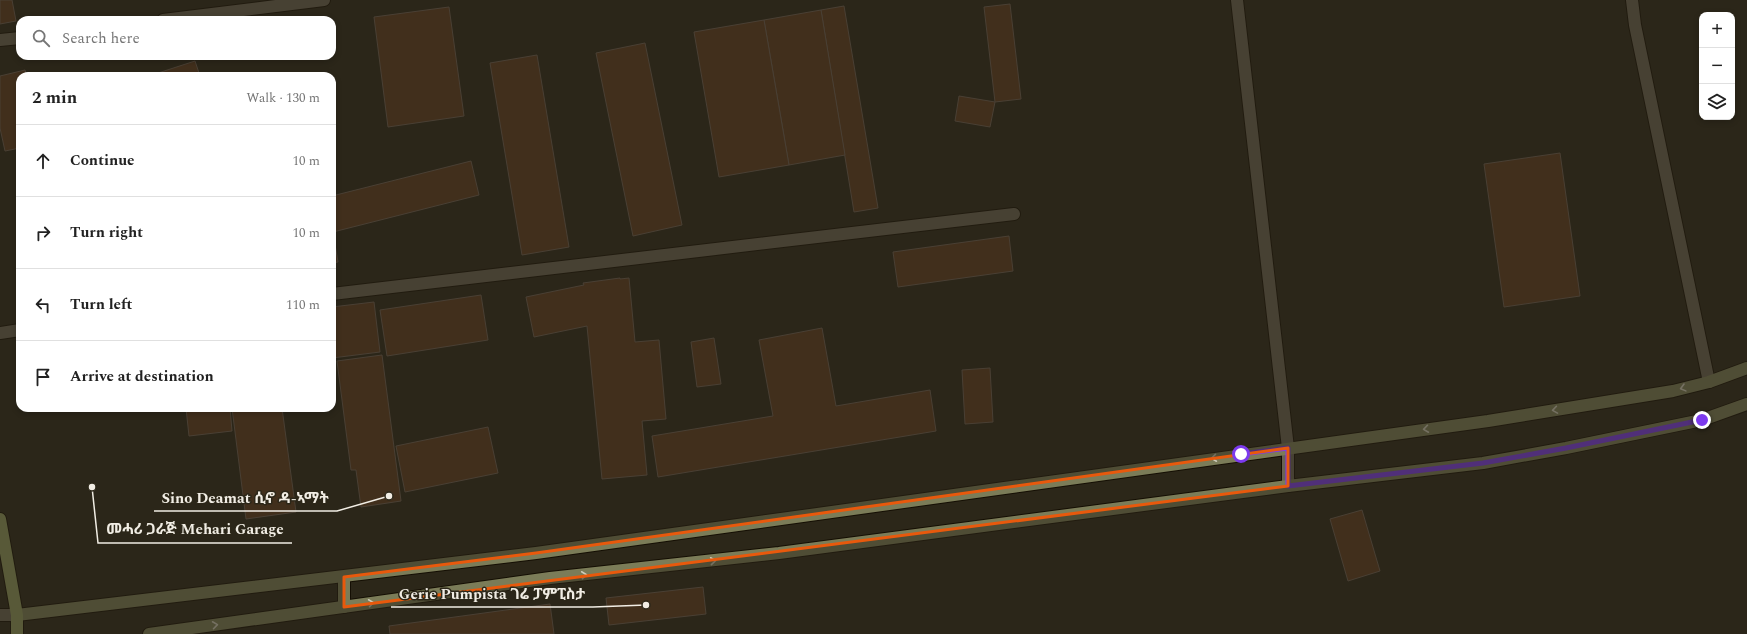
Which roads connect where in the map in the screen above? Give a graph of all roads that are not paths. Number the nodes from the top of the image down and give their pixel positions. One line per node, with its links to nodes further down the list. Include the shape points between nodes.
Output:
1 (324, 0): 4 (street)
2 (1237, 0): 14 (street)
3 (1633, 1): 12 (street, via 1635,25)
4 (195, 16)
5 (16, 38): 6 (street)
6 (0, 40)
7 (1014, 214): 8 (street)
8 (336, 294)
9 (16, 331): 10 (street)
10 (0, 333)
11 (1747, 368): 12 (street)
12 (1709, 382): 14 (street, one-way to 14, via 1673,391 1488,421)
13 (1747, 404): 15 (street, via 1702,420 1483,463)
14 (1288, 448): 15 (street); 17 (street, one-way to 17, via 536,553)
15 (1288, 486): 18 (street, one-way to 15, via 550,578 779,553)
16 (0, 519): 20 (main road)
17 (344, 577): 18 (street); 20 (street)
18 (344, 607): 22 (street, one-way to 18)
19 (0, 615): 20 (street)
20 (17, 615): 21 (main road)
21 (17, 634)
22 (149, 634)

